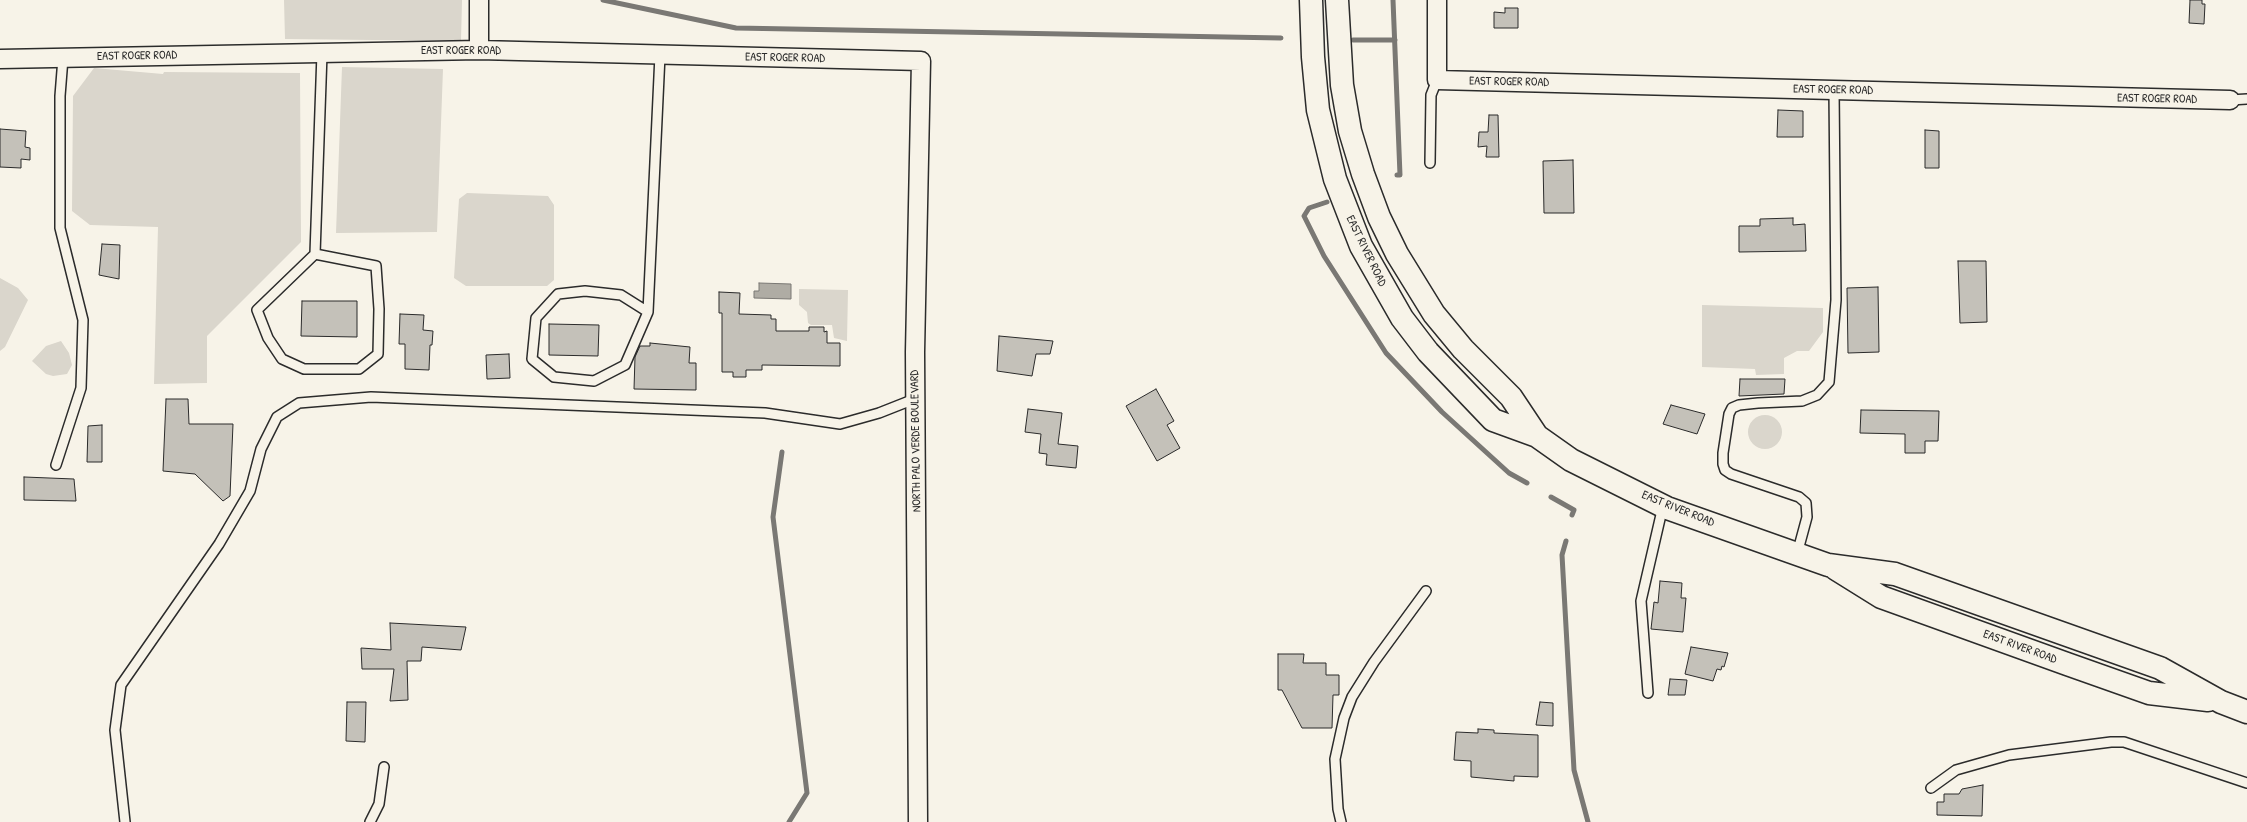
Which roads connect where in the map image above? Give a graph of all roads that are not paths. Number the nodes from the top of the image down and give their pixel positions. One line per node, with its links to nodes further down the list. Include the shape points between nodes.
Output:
1 (479, 0): 5 (street)
2 (1312, 0): 18 (main road, EAST RIVER ROAD, via 1313,57 1318,110 1335,179 1361,246 1402,318 1460,388 1493,420)
3 (1337, 0): 18 (main road, EAST RIVER ROAD, via 1341,78 1350,131 1362,174 1379,217 1400,260 1434,314 1473,360 1511,397)
4 (1437, 0): 11 (street)
5 (479, 50): 6 (street, EAST ROGER ROAD); 7 (street, EAST ROGER ROAD)
6 (322, 53): 8 (street, EAST ROGER ROAD); 15 (lane)
7 (660, 55): 10 (street, EAST ROGER ROAD); 16 (lane)
8 (63, 58): 9 (street, EAST ROGER ROAD); 19 (lane, via 60,96 60,228 83,320 81,388)
9 (0, 59)
10 (922, 61): 17 (street, NORTH PALO VERDE BOULEVARD, via 915,352)
11 (1437, 80): 12 (street, EAST ROGER ROAD); 14 (lane, via 1431,95)
12 (1834, 90): 13 (street, EAST ROGER ROAD); 21 (lane, via 1836,300 1829,382 1817,396 1802,401 1758,403 1732,408 1722,464 1731,474 1799,497 1806,503 1807,517)
13 (2238, 100)
14 (1430, 163)
15 (315, 254): 15 (lane, via 257,310 268,338 282,359 304,369 359,369 378,354 379,309 376,266)
16 (648, 312): 16 (lane, via 625,365 594,381 554,377 532,359 536,318 558,294 585,291 621,295)
17 (917, 398): 28 (lane, via 879,413 840,424 765,413 371,397 298,403 277,417 261,449 250,491 220,544 121,685 116,730); 30 (street, NORTH PALO VERDE BOULEVARD)
18 (1537, 436): 20 (main road, EAST RIVER ROAD, via 1571,460)
19 (56, 465)
20 (1663, 506): 21 (main road, EAST RIVER ROAD); 23 (lane, via 1641,601)
21 (1797, 554): 24 (main road, EAST RIVER ROAD, via 1828,565 1881,597 2074,667 2149,693 2221,702)
22 (1426, 591): 31 (lane, via 1374,662 1352,697 1344,718 1335,759)
23 (1648, 693)
24 (2247, 712)
25 (384, 767): 29 (lane, via 379,804)
26 (2247, 783): 27 (lane, via 2124,742 2112,742 2009,755 1956,770)
27 (1932, 788)
28 (125, 822)
29 (370, 822)
30 (918, 822)
31 (1341, 822)

